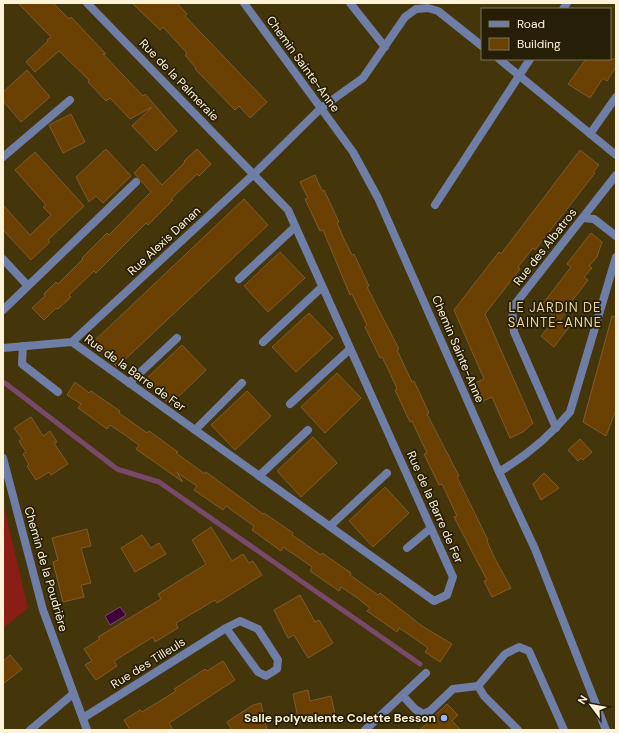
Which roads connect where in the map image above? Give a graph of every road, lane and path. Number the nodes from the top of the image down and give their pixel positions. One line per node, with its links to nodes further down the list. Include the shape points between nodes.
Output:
1 (87, 3): 15 (street, Rue de la Palmeraie)
2 (244, 3): 11 (street, Chemin Sainte-Anne)
3 (350, 3): 5 (street)
4 (481, 45): 5 (street, Rue Alexis Danan, via 438,11 428,8 416,9 405,17)
5 (385, 47): 11 (street, Rue Alexis Danan, via 362,78)
6 (500, 60): 8 (street)
7 (529, 60): 8 (street)
8 (518, 75): 12 (street); 18 (street)
9 (616, 97): 12 (street)
10 (70, 100): 14 (street)
11 (321, 108): 15 (street, Rue Alexis Danan); 42 (street, Chemin Sainte-Anne, via 353,152 378,198)
12 (590, 134): 13 (street)
13 (616, 155)
14 (3, 157)
15 (254, 174): 20 (street, Rue de la Barre de Fer, via 288,210); 29 (street, Rue Alexis Danan)
16 (616, 175): 19 (street, Rue des Albatros)
17 (136, 182): 25 (street)
18 (435, 204)
19 (583, 218): 21 (street, via 594,218); 38 (street, Rue des Albatros, via 512,308 514,332)
20 (295, 227): 24 (street); 26 (street, Rue de la Barre de Fer)
21 (616, 236)
22 (616, 257): 38 (street, via 570,412)
23 (3, 259): 25 (street)
24 (239, 280)
25 (28, 286): 27 (street)
26 (322, 287): 30 (street); 33 (street, Rue de la Barre de Fer)
27 (3, 310)
28 (177, 338): 34 (street)
29 (72, 342): 31 (street); 34 (street, Rue de la Barre de Fer)
30 (263, 342)
31 (23, 346): 32 (street); 36 (street, via 22,364)
32 (3, 348)
33 (350, 349): 37 (street); 46 (street, Rue de la Barre de Fer)
34 (129, 383): 39 (street, Rue de la Barre de Fer)
35 (242, 384): 39 (street)
36 (58, 392)
37 (290, 404)
38 (556, 428): 42 (street, via 519,460)
39 (195, 430): 44 (street, Rue de la Barre de Fer)
40 (308, 430): 44 (street)
41 (3, 458): 51 (street, Chemin de la Poudrière, via 43,610)
42 (499, 472): 59 (street, Chemin Sainte-Anne, via 535,549)
43 (387, 473): 45 (street)
44 (259, 476): 45 (street, Rue de la Barre de Fer)
45 (330, 526): 46 (street, Rue de la Barre de Fer, via 434,601 446,595 453,577)
46 (431, 528): 47 (street)
47 (407, 548)
48 (226, 628): 48 (street, Rue des Tilleuls, via 240,621 258,629 278,660 277,669 266,676 258,672); 53 (street, Rue des Tilleuls)
49 (426, 673): 52 (street)
50 (478, 686): 52 (street, via 453,689 430,711 423,714); 57 (street, via 484,696); 58 (street, via 505,654 519,647 529,651)
51 (73, 694): 53 (street, Chemin de la Poudrière); 54 (street)
52 (403, 696): 56 (street)
53 (83, 718): 55 (street, Chemin de la Poudrière)
54 (30, 730)
55 (87, 730)
56 (365, 730)
57 (518, 730)
58 (564, 730)
59 (606, 730)

